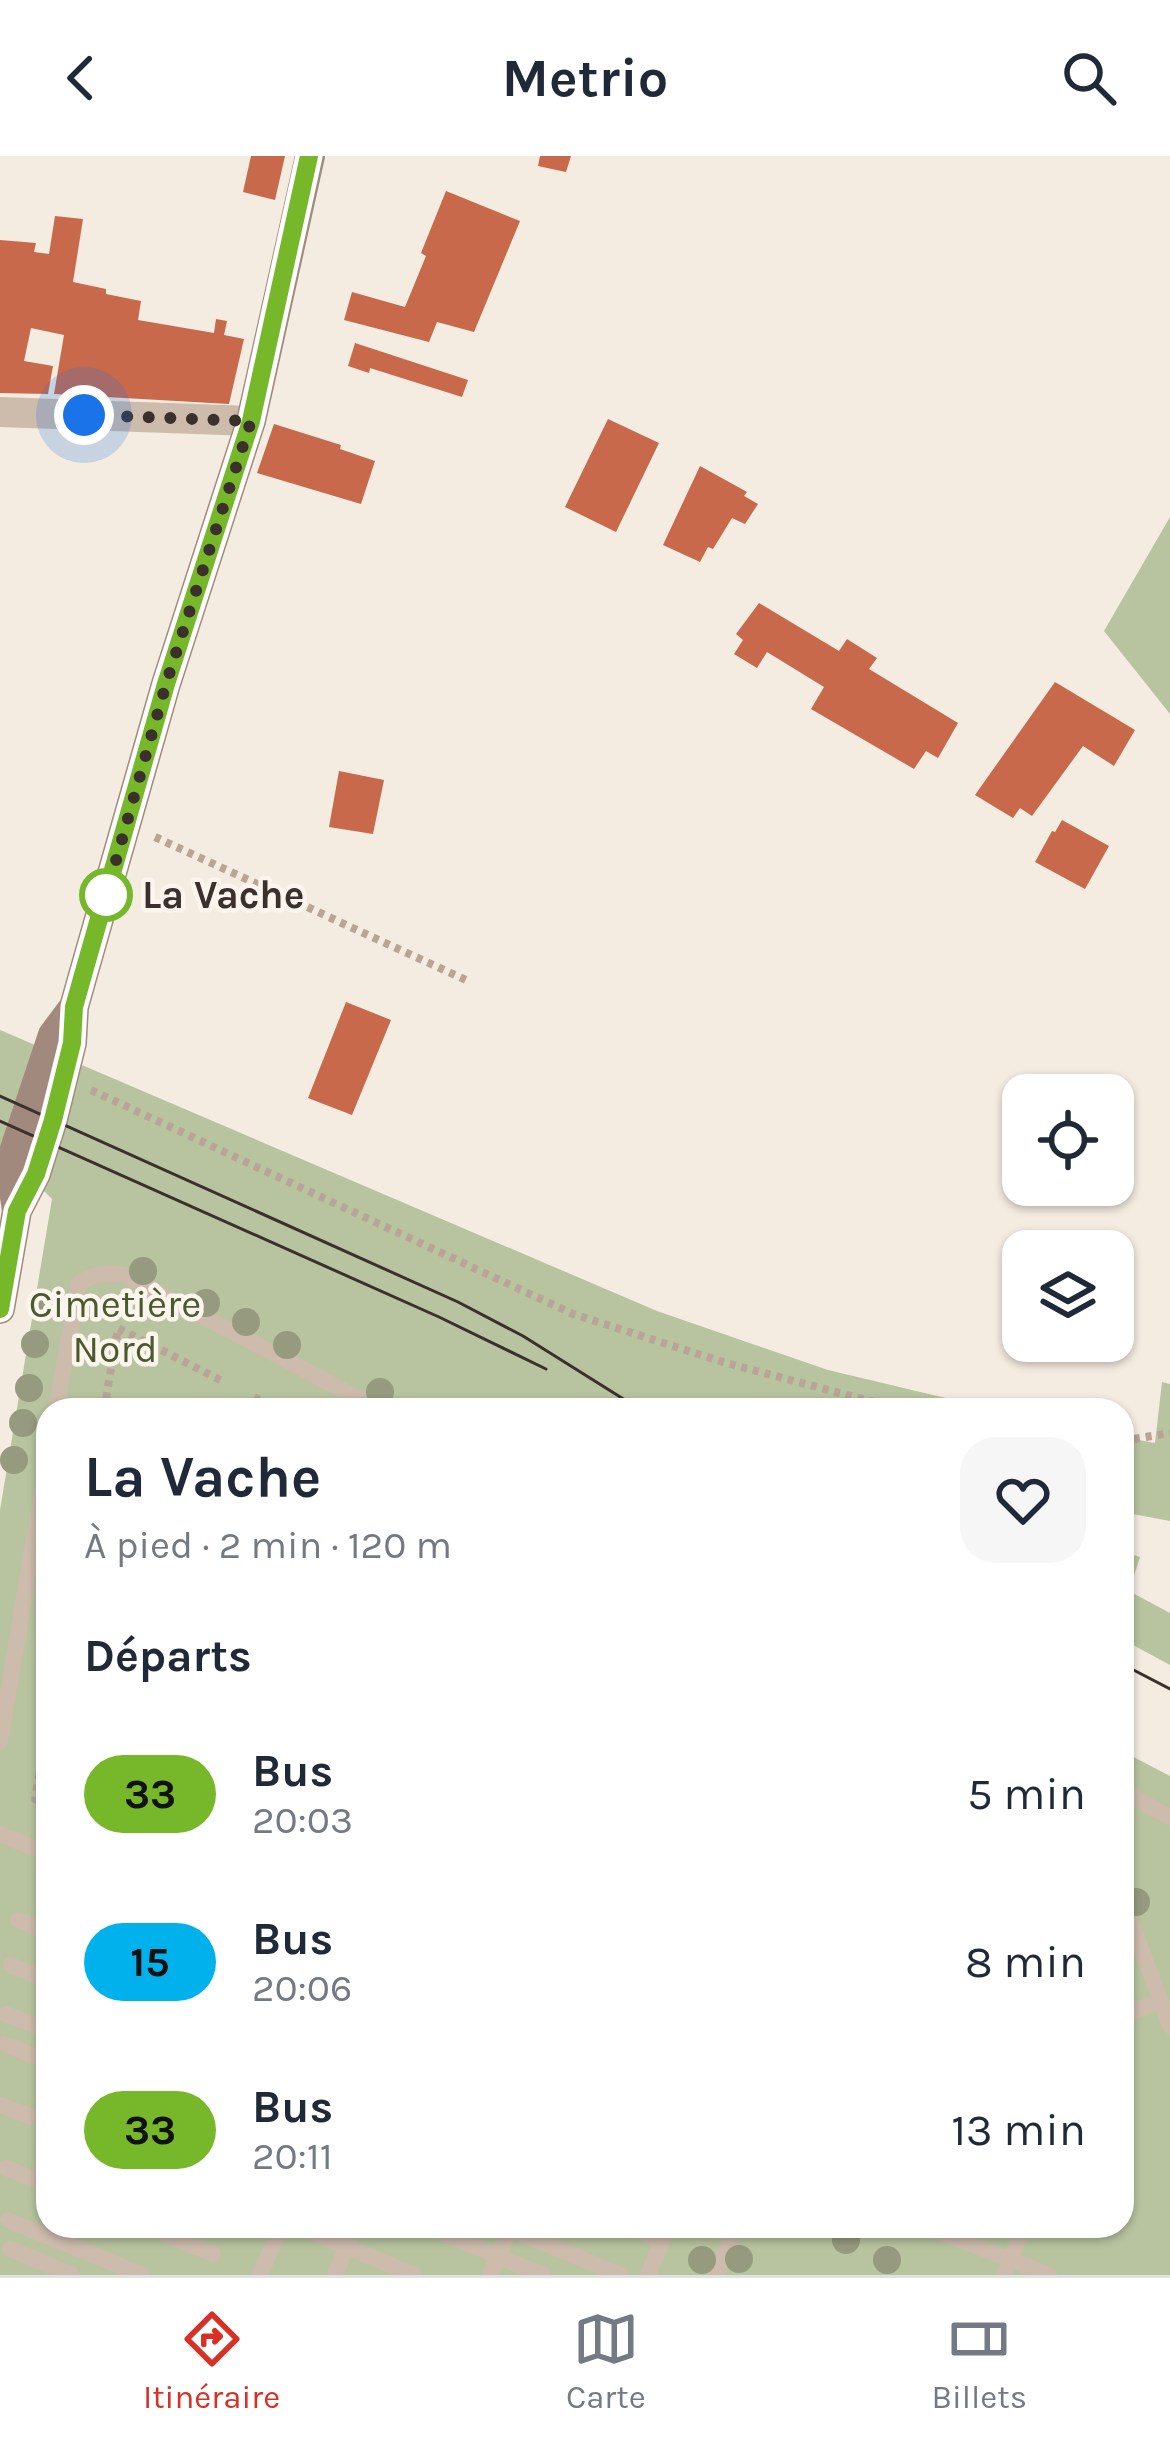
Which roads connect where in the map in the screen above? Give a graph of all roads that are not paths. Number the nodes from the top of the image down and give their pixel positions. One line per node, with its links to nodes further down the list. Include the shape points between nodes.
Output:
1 (310, 156): 3 (street)
2 (0, 412): 3 (street)
3 (251, 421): 4 (street)
4 (74, 1007): 5 (street, via 53,1035 15,1149); 5 (street, via 72,1043 36,1174)
5 (9, 1210): 6 (street)
6 (0, 1310)
7 (58, 1398): 8 (lane, via 79,1283 106,1273)
8 (358, 1398)
9 (36, 1526): 10 (lane)
10 (29, 1567): 11 (lane); 12 (lane)
11 (36, 1570)
12 (0, 1742)
13 (1134, 1798): 14 (lane)
14 (1170, 1817)
15 (0, 1834): 16 (lane)
16 (36, 1850)
17 (18, 1920): 18 (lane)
18 (36, 1927)
19 (1134, 1930): 22 (lane)
20 (11, 1965): 21 (lane)
21 (36, 1976)
22 (1161, 2001): 23 (lane); 26 (lane)
23 (1134, 2011)
24 (6, 2014): 25 (lane)
25 (36, 2026)
26 (1170, 2026)
27 (5, 2044): 28 (lane)
28 (36, 2057)
29 (0, 2105): 30 (lane)
30 (36, 2118)
31 (6, 2168): 32 (lane)
32 (36, 2180)
33 (8, 2220): 34 (lane)
34 (36, 2227)
35 (62, 2238): 53 (lane)
36 (72, 2238): 55 (lane)
37 (175, 2238): 50 (lane)
38 (276, 2238): 56 (lane)
39 (325, 2238): 48 (lane)
40 (350, 2238): 48 (lane)
41 (455, 2238): 51 (lane)
42 (504, 2238): 51 (lane)
43 (534, 2238): 61 (lane)
44 (663, 2238): 62 (lane)
45 (731, 2238): 63 (lane)
46 (949, 2238): 52 (lane)
47 (1019, 2238): 52 (lane)
48 (346, 2247): 57 (lane); 58 (lane)
49 (10, 2249): 53 (lane)
50 (214, 2254)
51 (498, 2256): 59 (lane); 60 (lane)
52 (1007, 2267): 64 (lane)
53 (49, 2271): 54 (lane)
54 (72, 2275)
55 (142, 2275)
56 (260, 2275)
57 (334, 2275)
58 (414, 2275)
59 (490, 2275)
60 (543, 2275)
61 (620, 2275)
62 (648, 2275)
63 (716, 2275)
64 (1049, 2275)

